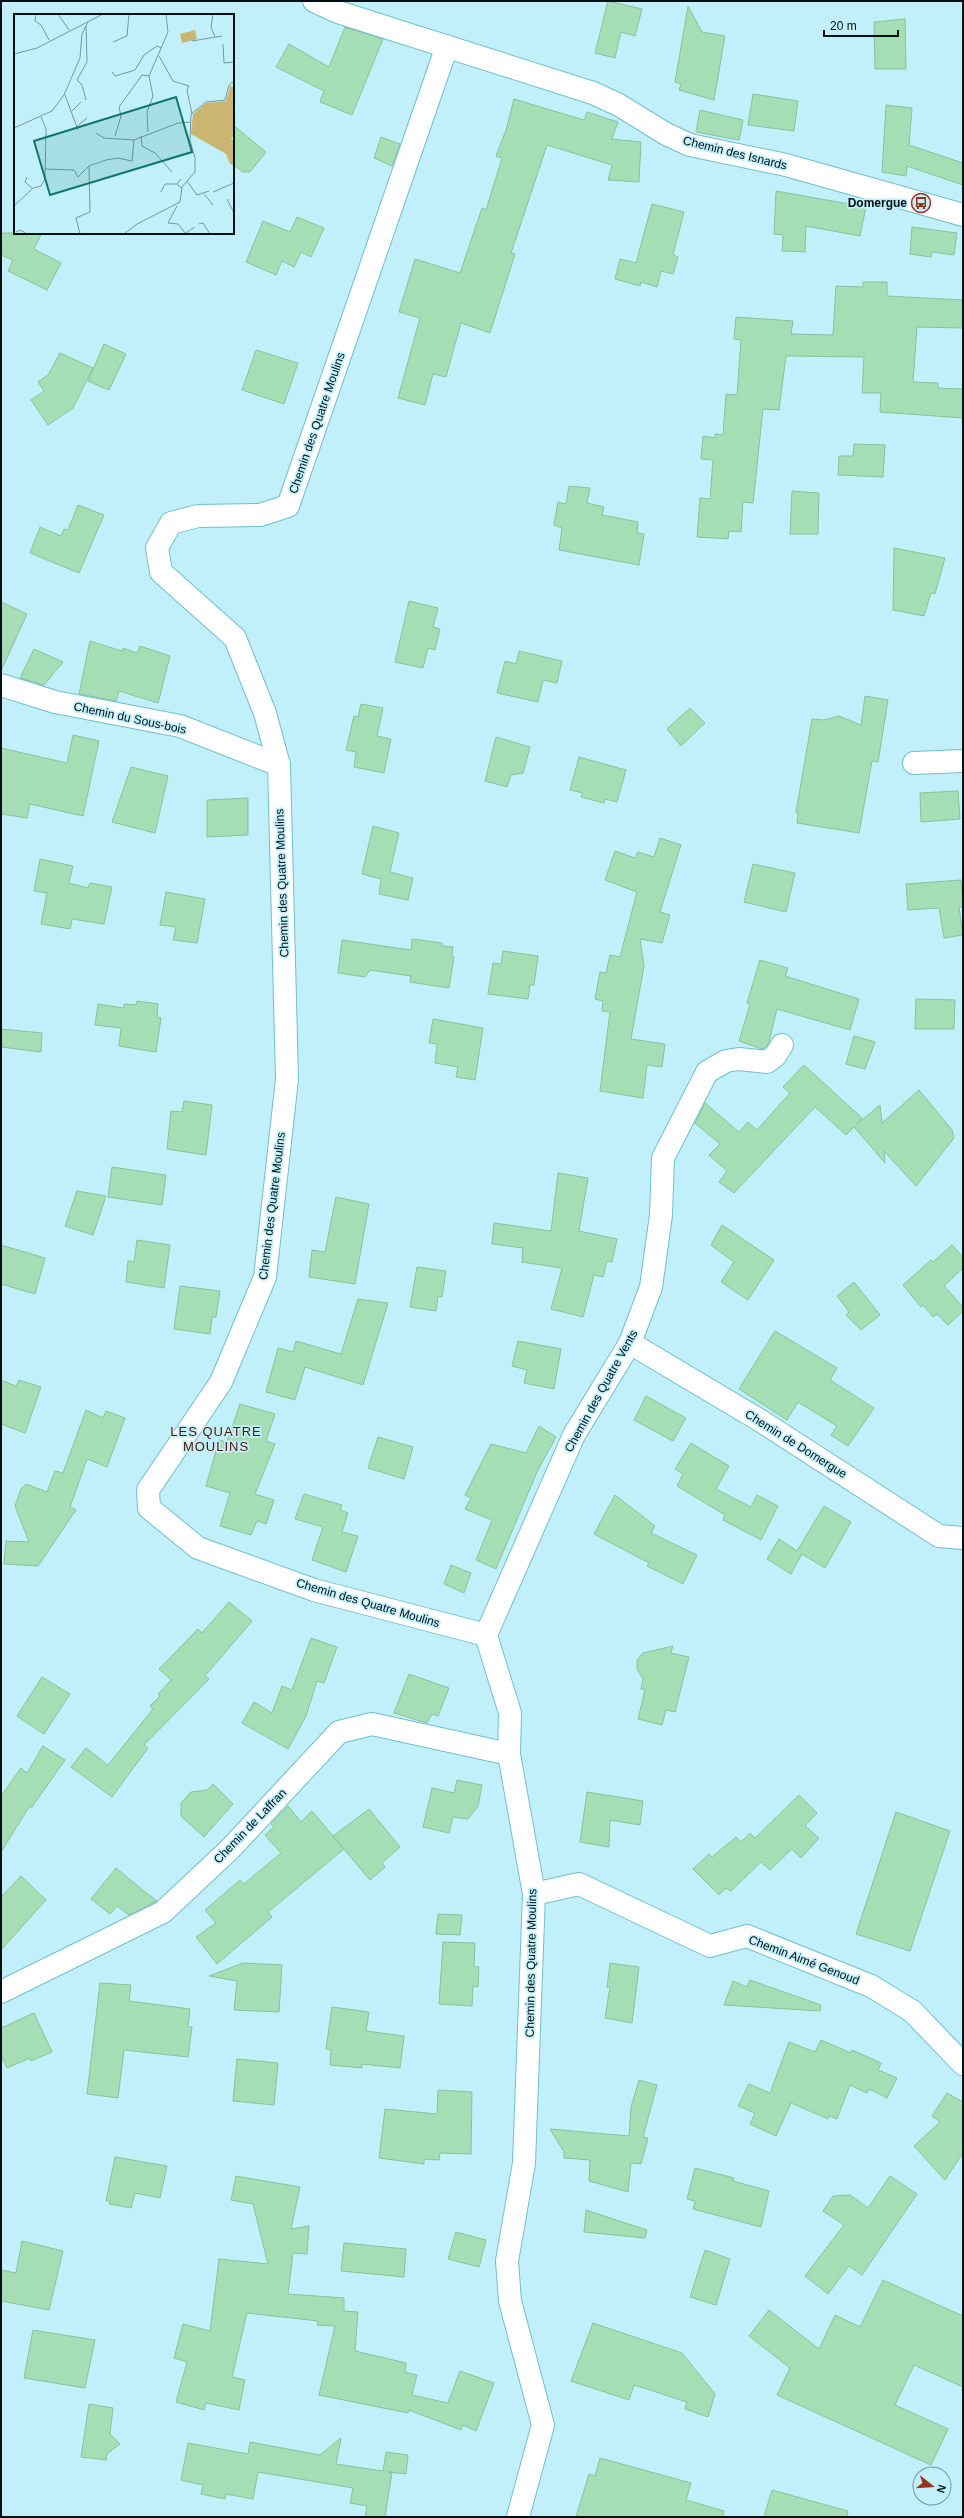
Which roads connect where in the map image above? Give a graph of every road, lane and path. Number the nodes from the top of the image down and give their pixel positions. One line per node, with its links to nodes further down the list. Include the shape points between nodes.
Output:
1 (314, 1): 2 (street, via 338,12)
2 (447, 46): 3 (street, Chemin des Isnards, via 593,93 690,145 786,165); 7 (street, Chemin des Quatre Moulins, via 288,506 260,515 198,516 171,523 157,548 161,572 235,638 265,714)
3 (963, 216)
4 (1, 685): 7 (street, Chemin du Sous-bois, via 55,702 180,726)
5 (963, 761): 6 (street)
6 (914, 763)
7 (279, 765): 11 (street, Chemin des Quatre Moulins, via 287,1079 265,1277 221,1382 148,1490 149,1508 198,1548 314,1590)
8 (782, 1045): 9 (street, Chemin des Quatre Vents, via 775,1056 767,1062 739,1059 726,1061 708,1072 663,1158 661,1215 651,1287)
9 (630, 1343): 10 (street, Chemin de Domergue, via 761,1421 938,1536); 11 (street, Chemin des Quatre Vents, via 574,1436)
10 (963, 1538)
11 (486, 1635): 12 (street, Chemin des Quatre Moulins, via 510,1713)
12 (509, 1754): 13 (street, Chemin des Quatre Moulins); 14 (street, Chemin de Laffran, via 372,1724 339,1732 231,1848 163,1912)
13 (534, 1894): 15 (street, Chemin Aimé Genoud, via 579,1884 710,1946 747,1936 871,1986 912,2011); 16 (street, Chemin des Quatre Moulins, via 524,2163 508,2261 510,2301 543,2425)
14 (1, 1992)
15 (963, 2064)
16 (518, 2517)

